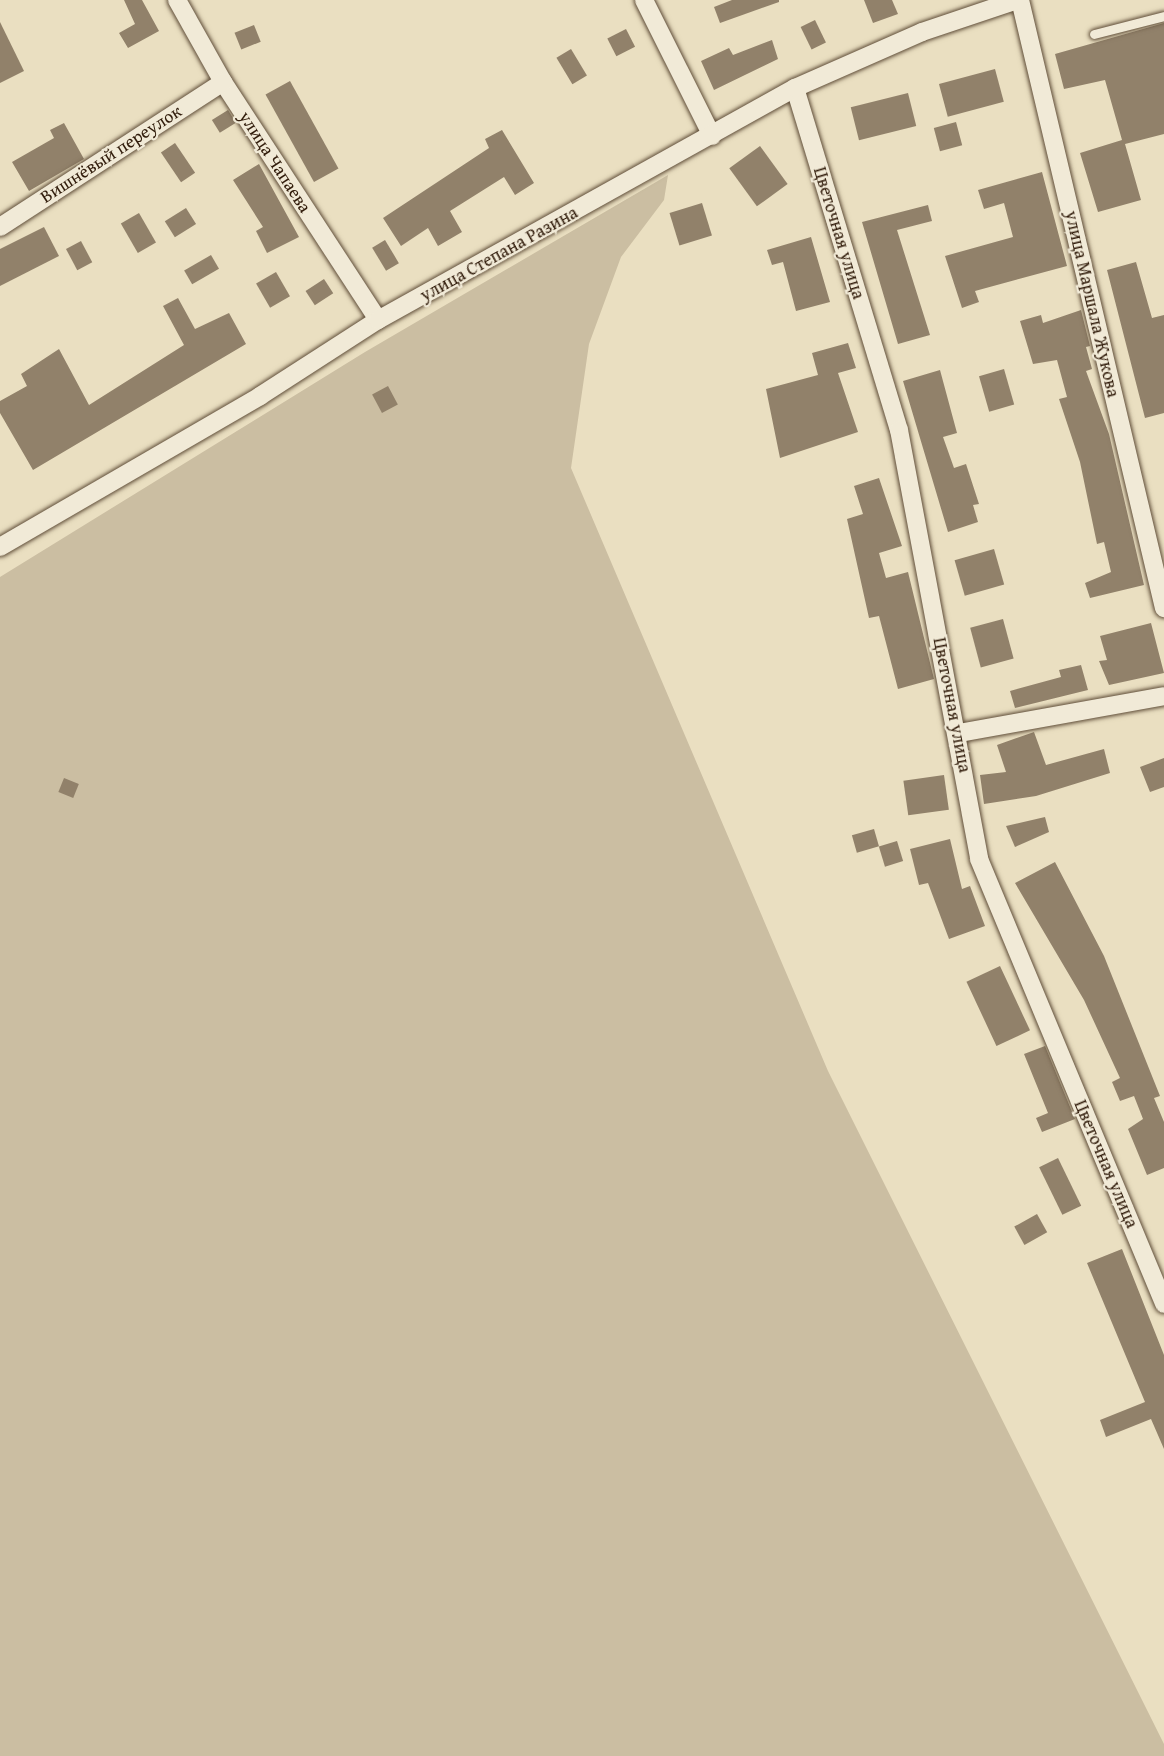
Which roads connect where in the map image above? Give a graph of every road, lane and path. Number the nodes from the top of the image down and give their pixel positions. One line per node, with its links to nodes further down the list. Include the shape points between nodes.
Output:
1 (177, 0): 6 (street, улица Чапаева)
2 (644, 0): 8 (street)
3 (1019, 0): 7 (street, улица Степана Разина, via 922,32); 12 (street, улица Маршала Жукова)
4 (1164, 15): 5 (lane)
5 (1094, 34)
6 (223, 82): 9 (street, Вишнёвый переулок); 10 (street, улица Чапаева)
7 (795, 87): 8 (street, улица Степана Разина); 14 (street, Цветочная улица, via 899,430)
8 (712, 136): 10 (street, улица Степана Разина)
9 (0, 227)
10 (378, 320): 11 (street, улица Степана Разина, via 260,396)
11 (0, 547)
12 (1164, 608)
13 (1164, 696): 14 (street)
14 (959, 733): 15 (street, Цветочная улица, via 980,859)
15 (1164, 1304)

